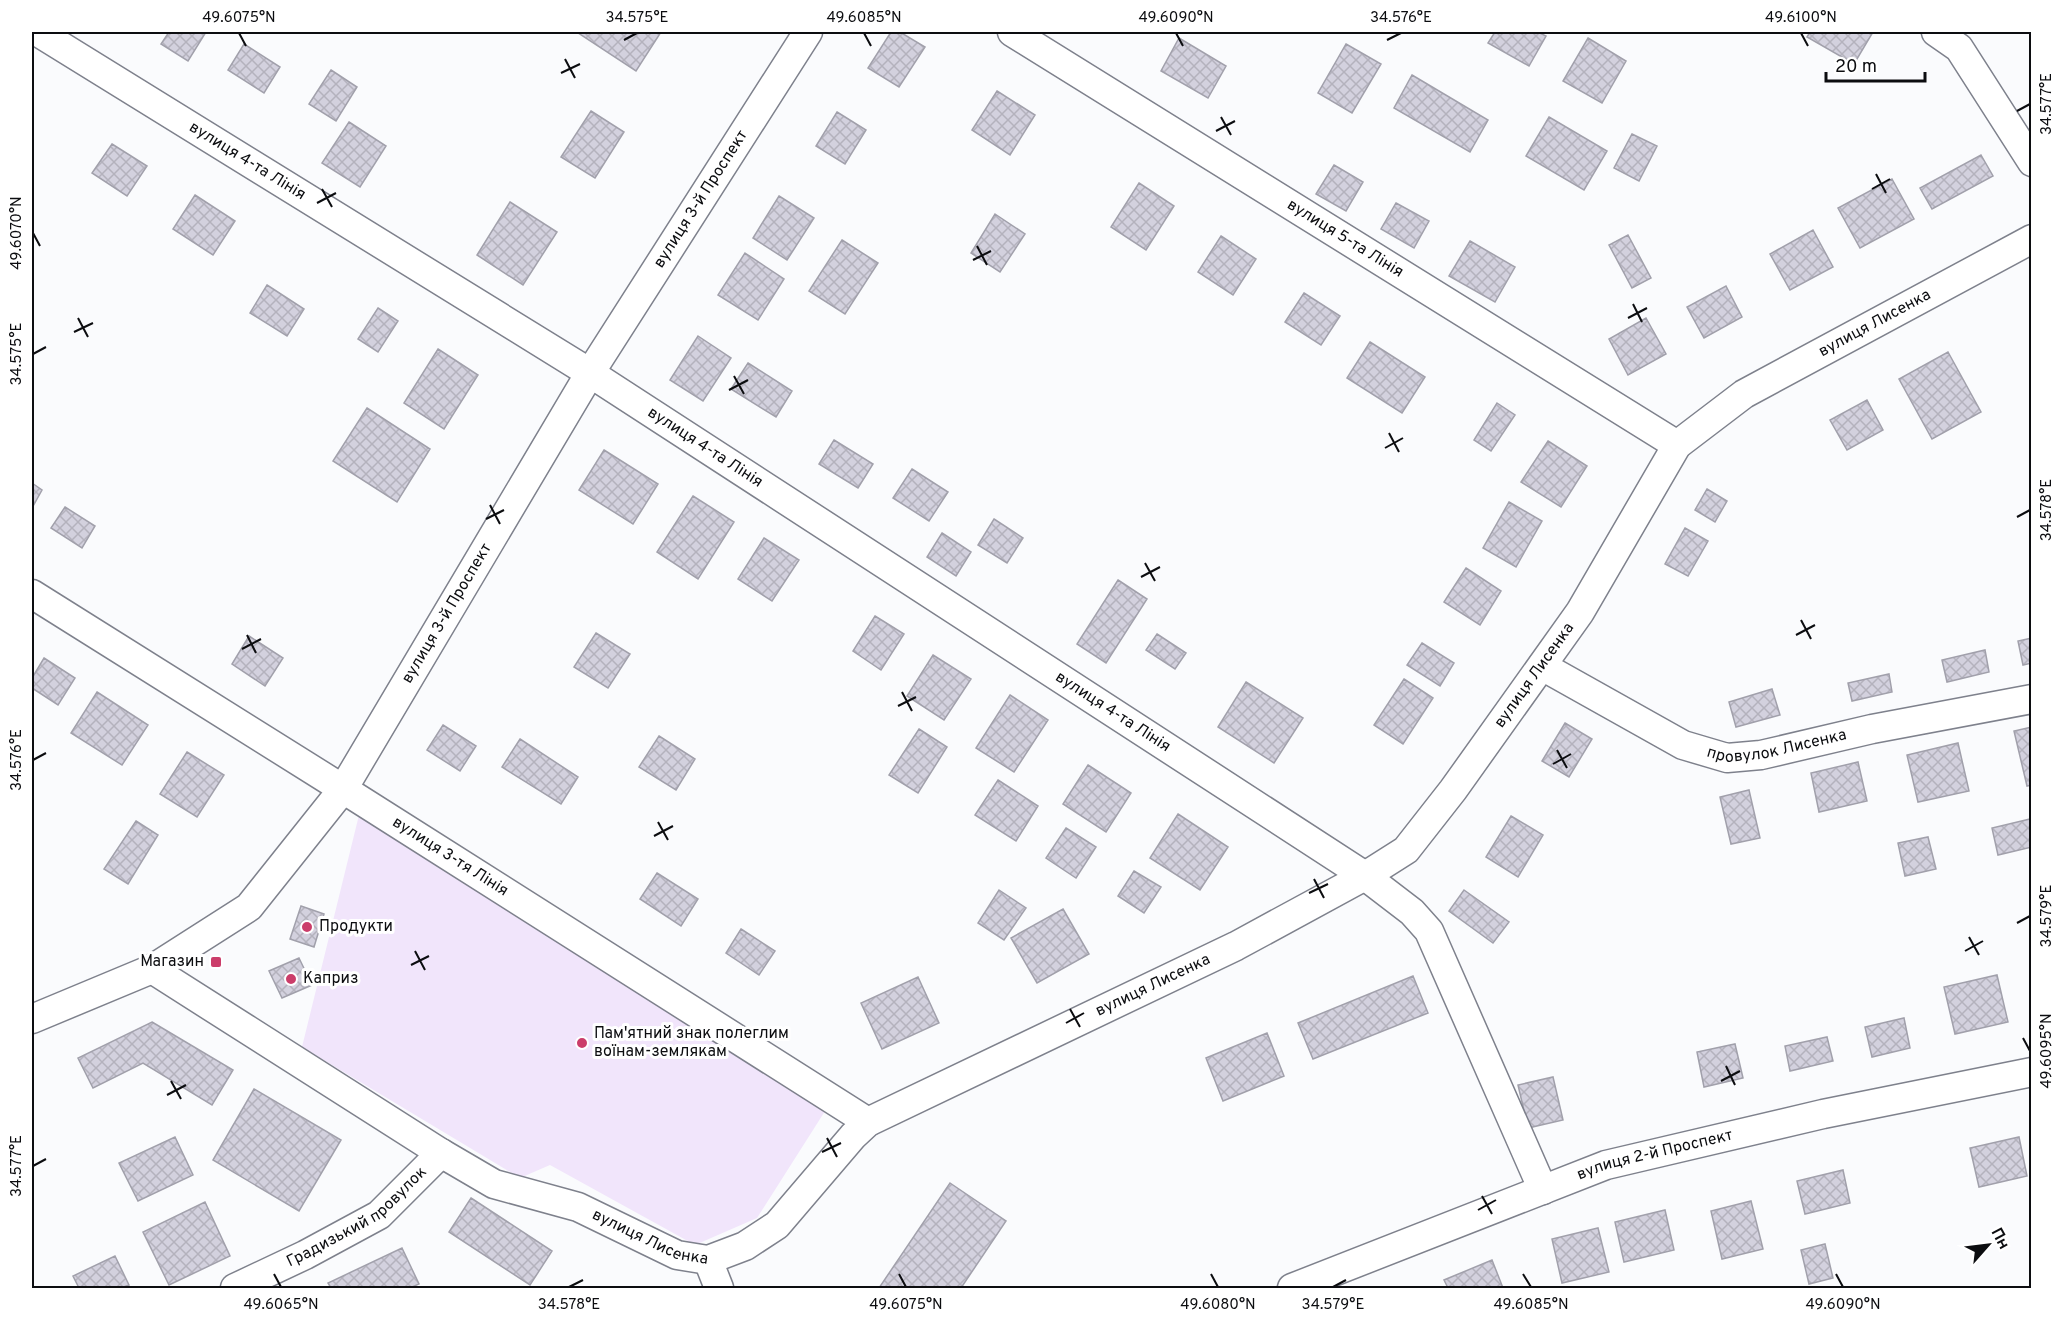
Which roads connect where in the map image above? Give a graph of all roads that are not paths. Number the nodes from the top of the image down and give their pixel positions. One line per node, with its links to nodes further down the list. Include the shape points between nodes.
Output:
1 (38, 32): 7 (street, вулиця 4-та Лінія)
2 (808, 32): 7 (street, вулиця 3-й Проспект)
3 (1012, 32): 8 (street, вулиця 5-та Лінія)
4 (1936, 32): 5 (street, via 1959,48)
5 (2031, 162)
6 (2031, 239): 8 (street, вулиця Лисенка, via 1744,394)
7 (591, 373): 12 (street, вулиця 3-й Проспект); 13 (street, вулиця 4-та Лінія)
8 (1677, 445): 10 (street, вулиця Лисенка, via 1580,612)
9 (32, 594): 12 (street, вулиця 3-тя Лінія)
10 (1542, 666): 11 (street, провулок Лисенка, via 1683,745 1727,758 1761,755); 13 (street, вулиця Лисенка, via 1406,850)
11 (2031, 699)
12 (343, 789): 14 (street, вулиця 3-й Проспект, via 249,908); 17 (street, вулиця 3-тя Лінія)
13 (1365, 876): 17 (street, вулиця Лисенка, via 1236,946); 19 (street, вулиця 4-та Лінія, via 1412,912 1429,931)
14 (152, 969): 15 (street); 18 (street, вулиця Лисенка)
15 (32, 1019)
16 (2031, 1072): 19 (street, вулиця 2-й Проспект, via 1822,1114 1606,1165)
17 (868, 1122): 20 (street, вулиця Лисенка, via 777,1225 745,1246)
18 (441, 1153): 20 (street, вулиця Лисенка, via 494,1184 578,1207 677,1255); 21 (street, Градизький провулок, via 379,1215)
19 (1543, 1190): 23 (street, вулиця 2-й Проспект)
20 (708, 1260): 22 (street)
21 (235, 1288)
22 (719, 1288)
23 (1292, 1288)

